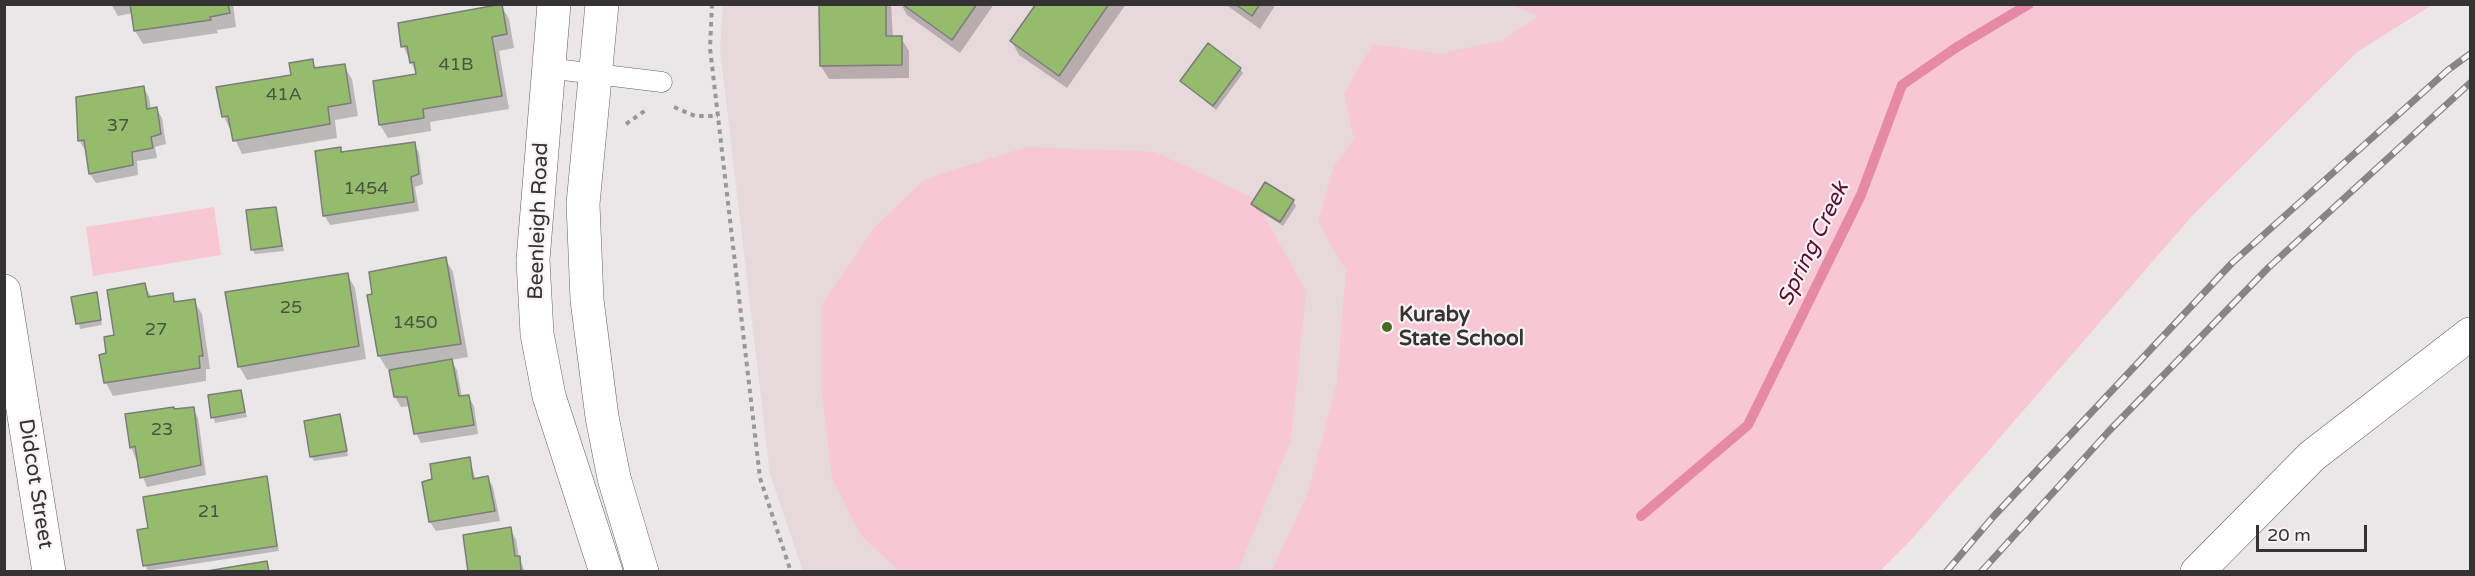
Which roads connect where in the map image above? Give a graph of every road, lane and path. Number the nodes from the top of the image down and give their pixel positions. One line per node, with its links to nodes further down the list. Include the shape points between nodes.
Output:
1 (554, 4): 4 (main road, Beenleigh Road)
2 (602, 4): 5 (main road, Beenleigh Road)
3 (712, 4): 9 (path, via 710,48)
4 (547, 68): 5 (lane); 14 (main road, Beenleigh Road, via 533,260 537,334 549,396)
5 (597, 73): 6 (lane); 15 (main road, Beenleigh Road, via 582,204 587,300 614,478)
6 (662, 82)
7 (665, 108): 9 (path, via 675,107 695,116)
8 (655, 109): 10 (path, via 645,110 629,124)
9 (718, 116): 16 (path, via 760,478)
10 (619, 126)
11 (4, 291): 13 (main road, Didcot Street)
12 (2468, 339): 17 (main road, via 2312,456)
13 (49, 572)
14 (606, 572)
15 (642, 572)
16 (791, 572)
17 (2197, 572)

